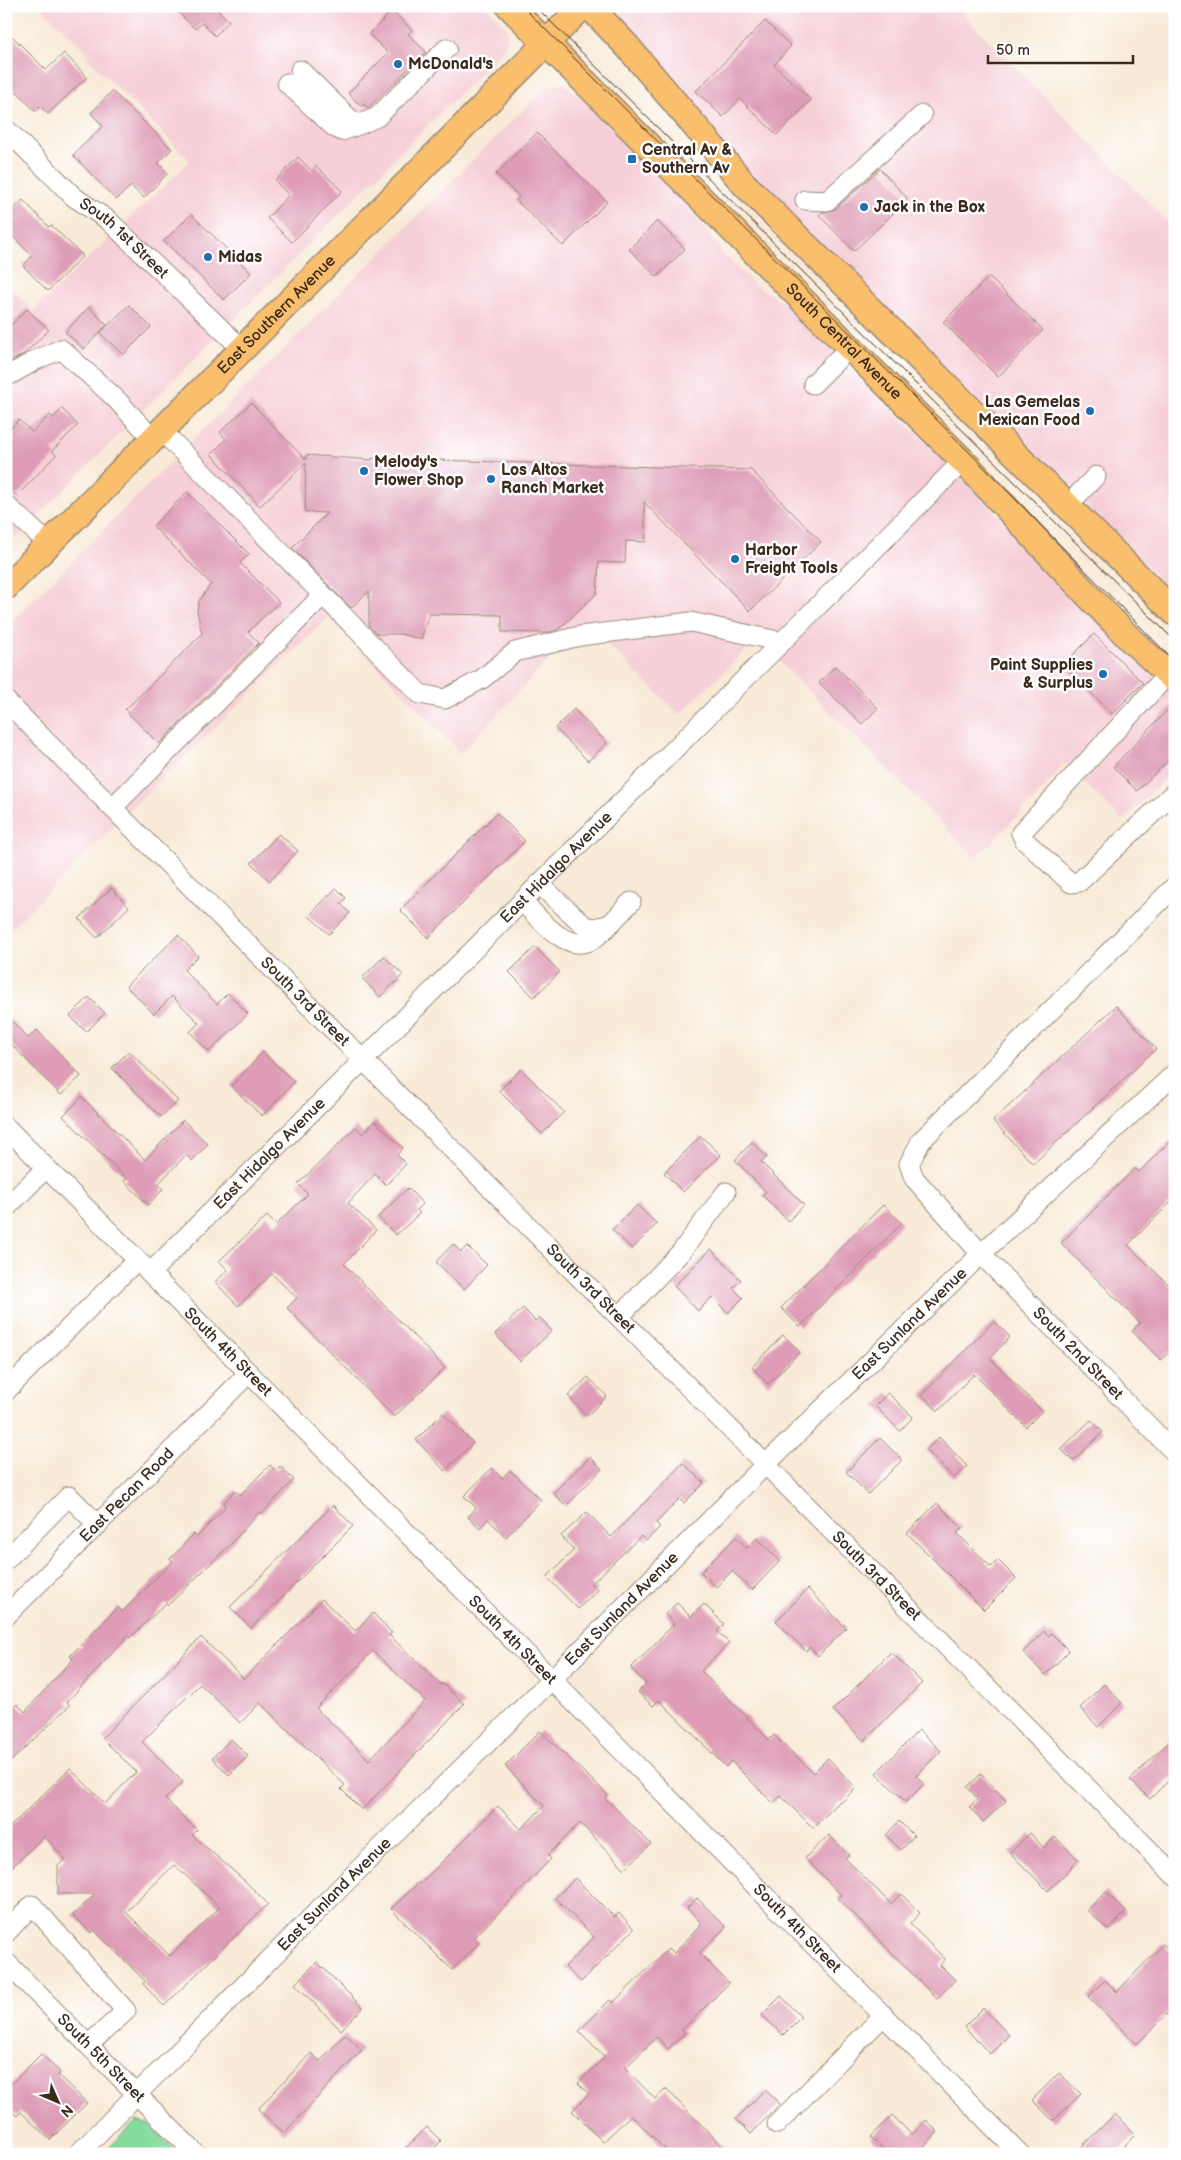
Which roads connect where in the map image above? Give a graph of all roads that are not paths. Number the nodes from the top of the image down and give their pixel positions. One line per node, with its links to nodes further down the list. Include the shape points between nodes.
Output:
1 (509, 6): 4 (main road, South Central Avenue)
2 (583, 6): 4 (main road, East Southern Avenue)
3 (589, 6): 20 (main road, via 744,184)
4 (547, 43): 12 (main road, South Central Avenue); 13 (main road, East Southern Avenue)
5 (447, 48): 9 (street, via 377,117)
6 (300, 70): 9 (street, via 351,120)
7 (287, 83): 9 (street, via 334,127 342,131)
8 (922, 115): 11 (street, via 827,201)
9 (360, 124)
10 (6, 129): 13 (street, South 1st Street, via 74,197 108,220)
11 (805, 200)
12 (849, 348): 15 (street); 17 (main road, South Central Avenue)
13 (242, 349): 16 (main road, East Southern Avenue)
14 (6, 377): 16 (street, via 61,349)
15 (813, 384)
16 (157, 435): 21 (main road, East Southern Avenue); 23 (street)
17 (963, 461): 25 (street, East Hidalgo Avenue); 26 (main road, South Central Avenue, via 1100,608)
18 (1096, 476): 20 (street)
19 (6, 505): 21 (street)
20 (1067, 506): 24 (main road)
21 (49, 544): 22 (main road, East Southern Avenue)
22 (6, 587)
23 (323, 595): 25 (street, via 420,694 444,699 482,679 515,652 580,636 692,622); 29 (street)
24 (1175, 613)
25 (782, 642): 30 (street, East Hidalgo Avenue)
26 (1172, 677): 28 (street, via 1021,833 1025,841 1071,883 1079,882)
27 (6, 701): 29 (street, South 3rd Street)
28 (1175, 792)
29 (113, 807): 35 (street, South 3rd Street)
30 (539, 884): 32 (street, East Hidalgo Avenue); 34 (street, via 586,926)
31 (1175, 886): 41 (street, South 2nd Street, via 921,1141 912,1156 909,1164 914,1178)
32 (522, 901): 34 (street, via 555,933 572,943 589,942); 35 (street, East Hidalgo Avenue)
33 (631, 902): 34 (street)
34 (608, 925)
35 (364, 1060): 42 (street, East Hidalgo Avenue); 43 (street, South 3rd Street)
36 (1175, 1073): 41 (street, East Sunland Avenue)
37 (6, 1127): 38 (street, South 4th Street)
38 (46, 1168): 40 (street); 42 (street, South 4th Street)
39 (726, 1192): 43 (street, via 681,1252)
40 (6, 1208)
41 (980, 1254): 46 (street, South 2nd Street); 47 (street, East Sunland Avenue)
42 (143, 1266): 44 (street, South 4th Street); 45 (street, East Hidalgo Avenue)
43 (619, 1317): 47 (street, South 3rd Street)
44 (249, 1374): 48 (street, East Pecan Road); 51 (street, South 4th Street)
45 (6, 1391)
46 (1175, 1453)
47 (765, 1465): 51 (street, East Sunland Avenue); 52 (street, South 3rd Street)
48 (98, 1525): 49 (street, via 69,1496); 50 (street, East Pecan Road)
49 (6, 1560)
50 (8, 1610)
51 (552, 1679): 55 (street, South 4th Street); 57 (street, East Sunland Avenue)
52 (1175, 1876)
53 (6, 1933): 56 (street, via 32,1906 126,2011)
54 (6, 1962): 56 (street, South 5th Street)
55 (884, 2015): 58 (street); 61 (street, South 4th Street)
56 (88, 2045): 57 (street, South 5th Street)
57 (137, 2095): 59 (street, East Sunland Avenue); 60 (street, South 5th Street)
58 (777, 2124)
59 (78, 2154)
60 (196, 2154)
61 (1020, 2154)

